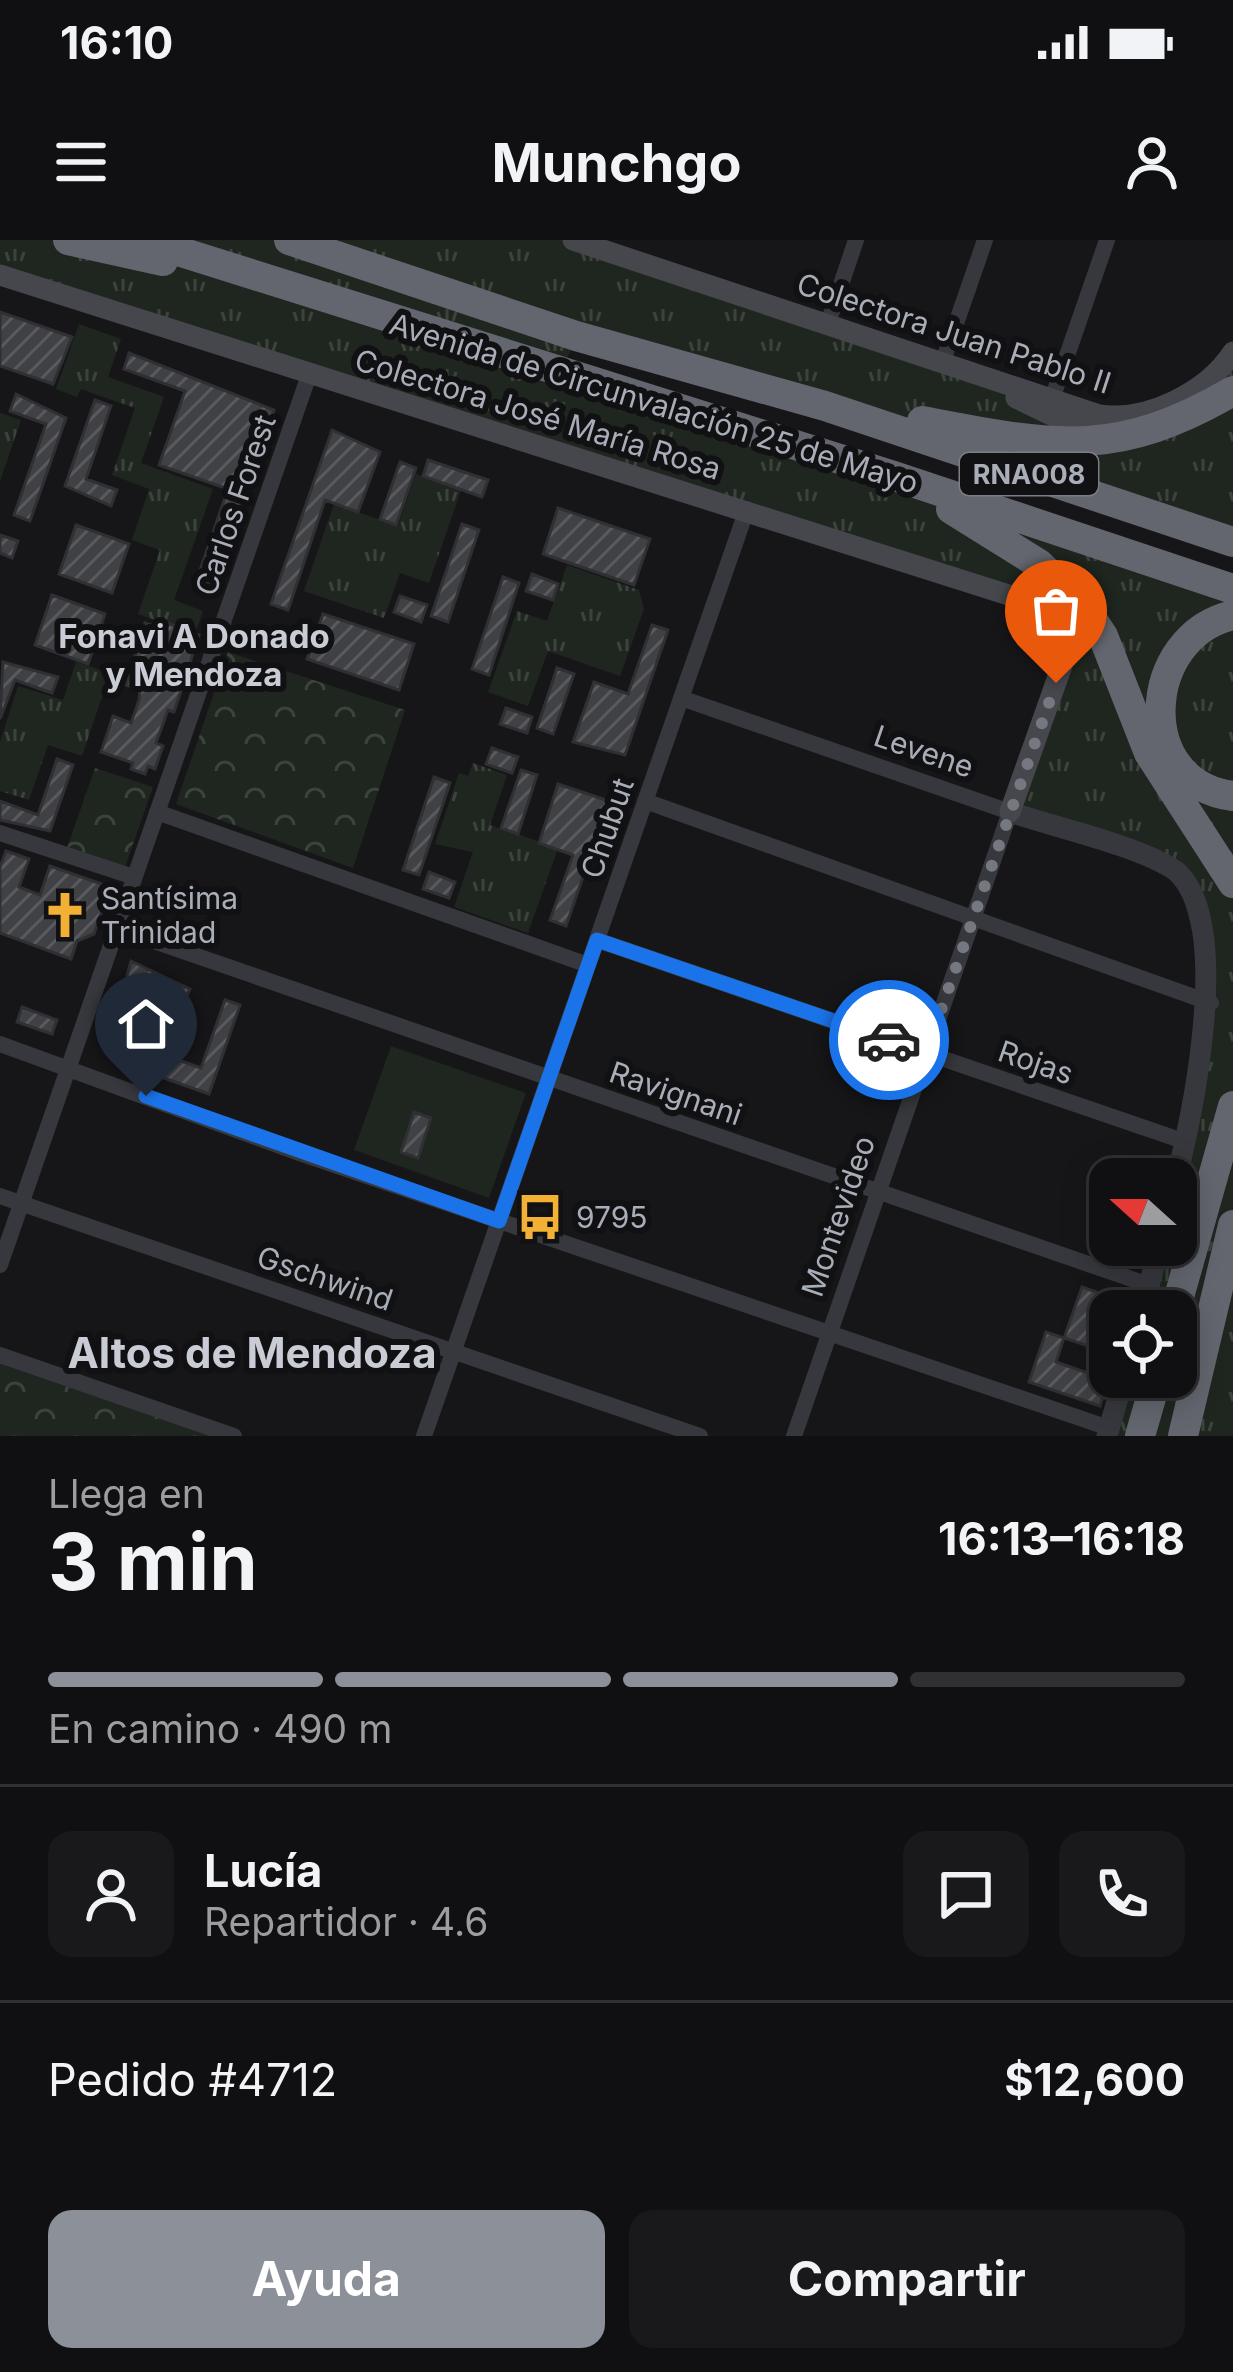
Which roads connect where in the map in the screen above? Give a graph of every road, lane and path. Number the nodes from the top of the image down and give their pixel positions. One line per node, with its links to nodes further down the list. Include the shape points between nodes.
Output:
1 (68, 240): 10 (highway)
2 (142, 240): 10 (highway, Avenida de Circunvalación 25 de Mayo / RNA008)
3 (289, 240): 17 (highway, Avenida de Circunvalación 25 de Mayo / RNA008, via 576,336)
4 (573, 240): 8 (main road, Colectora Juan Pablo II)
5 (856, 240): 11 (street)
6 (985, 240): 13 (street)
7 (1107, 240): 16 (street)
8 (609, 246): 11 (main road, Colectora Juan Pablo II)
9 (0, 275): 14 (main road, Colectora José María Rosa)
10 (286, 289): 19 (highway, Avenida de Circunvalación 25 de Mayo / RNA008)
11 (828, 323): 13 (main road, Colectora Juan Pablo II)
12 (1233, 352): 16 (main road, Colectora Juan Pablo II, via 1202,383 1130,416)
13 (953, 365): 16 (main road, Colectora Juan Pablo II); 18 (main road, via 1084,428)
14 (309, 375): 20 (main road, Colectora José María Rosa); 28 (street, Carlos Forest)
15 (1233, 391): 18 (highway)
16 (1052, 399)
17 (825, 406): 18 (highway, via 1066,444); 21 (highway, Avenida de Circunvalación 25 de Mayo / RNA008)
18 (1152, 430)
19 (894, 476): 22 (highway, Avenida de Circunvalación 25 de Mayo / RNA008); 32 (highway, via 1039,564 1086,610 1149,753)
20 (747, 509): 23 (main road, Colectora José María Rosa); 25 (street, Chubut)
21 (1233, 542)
22 (1233, 589)
23 (1059, 611): 29 (main road, Montevideo, via 1071,640)
24 (1233, 616): 26 (highway, via 1196,631 1178,649 1160,714 1181,769 1210,791)
25 (681, 698): 27 (street, Chubut); 29 (street, Levene)
26 (1233, 796)
27 (645, 801): 33 (street); 35 (street, Chubut)
28 (157, 812): 31 (street, Carlos Forest); 36 (street)
29 (1010, 812): 33 (street, Montevideo); 37 (street, Levene, via 1176,870 1205,900 1213,932)
30 (0, 833): 31 (street)
31 (134, 877): 34 (street, Carlos Forest)
32 (1233, 883)
33 (974, 916): 37 (street); 39 (street, Montevideo)
34 (116, 928): 40 (street, Carlos Forest); 41 (street, Ravignani)
35 (597, 940): 36 (street, Chubut); 39 (street, Rojas)
36 (588, 964): 41 (street, Chubut)
37 (1211, 1003): 44 (street)
38 (0, 1043): 40 (street)
39 (926, 1053): 44 (street, Rojas); 47 (street, Montevideo)
40 (68, 1068): 49 (street, Carlos Forest); 50 (street)
41 (549, 1078): 47 (street, Ravignani); 50 (street, Chubut)
42 (1233, 1083): 46 (highway)
43 (1233, 1106): 46 (highway)
44 (1186, 1142): 45 (street)
45 (1182, 1158)
46 (1212, 1175): 56 (highway)
47 (878, 1191): 54 (street, Ravignani); 57 (street, Montevideo)
48 (0, 1196): 49 (street, Gschwind)
49 (21, 1203): 52 (street, Carlos Forest); 58 (street, Gschwind)
50 (499, 1221): 57 (street); 58 (street, Chubut)
51 (1232, 1228): 67 (highway)
52 (0, 1265)
53 (1154, 1266): 54 (street)
54 (1149, 1285): 55 (street)
55 (1148, 1290)
56 (1181, 1290)
57 (830, 1333): 62 (street); 66 (street, Montevideo)
58 (454, 1350): 64 (street, Chubut); 65 (street, Gschwind)
59 (0, 1355): 63 (street)
60 (1122, 1398): 62 (street)
61 (1143, 1398): 62 (highway)
62 (1119, 1433)
63 (234, 1436)
64 (424, 1436)
65 (700, 1436)
66 (794, 1436)
67 (1184, 1436)

